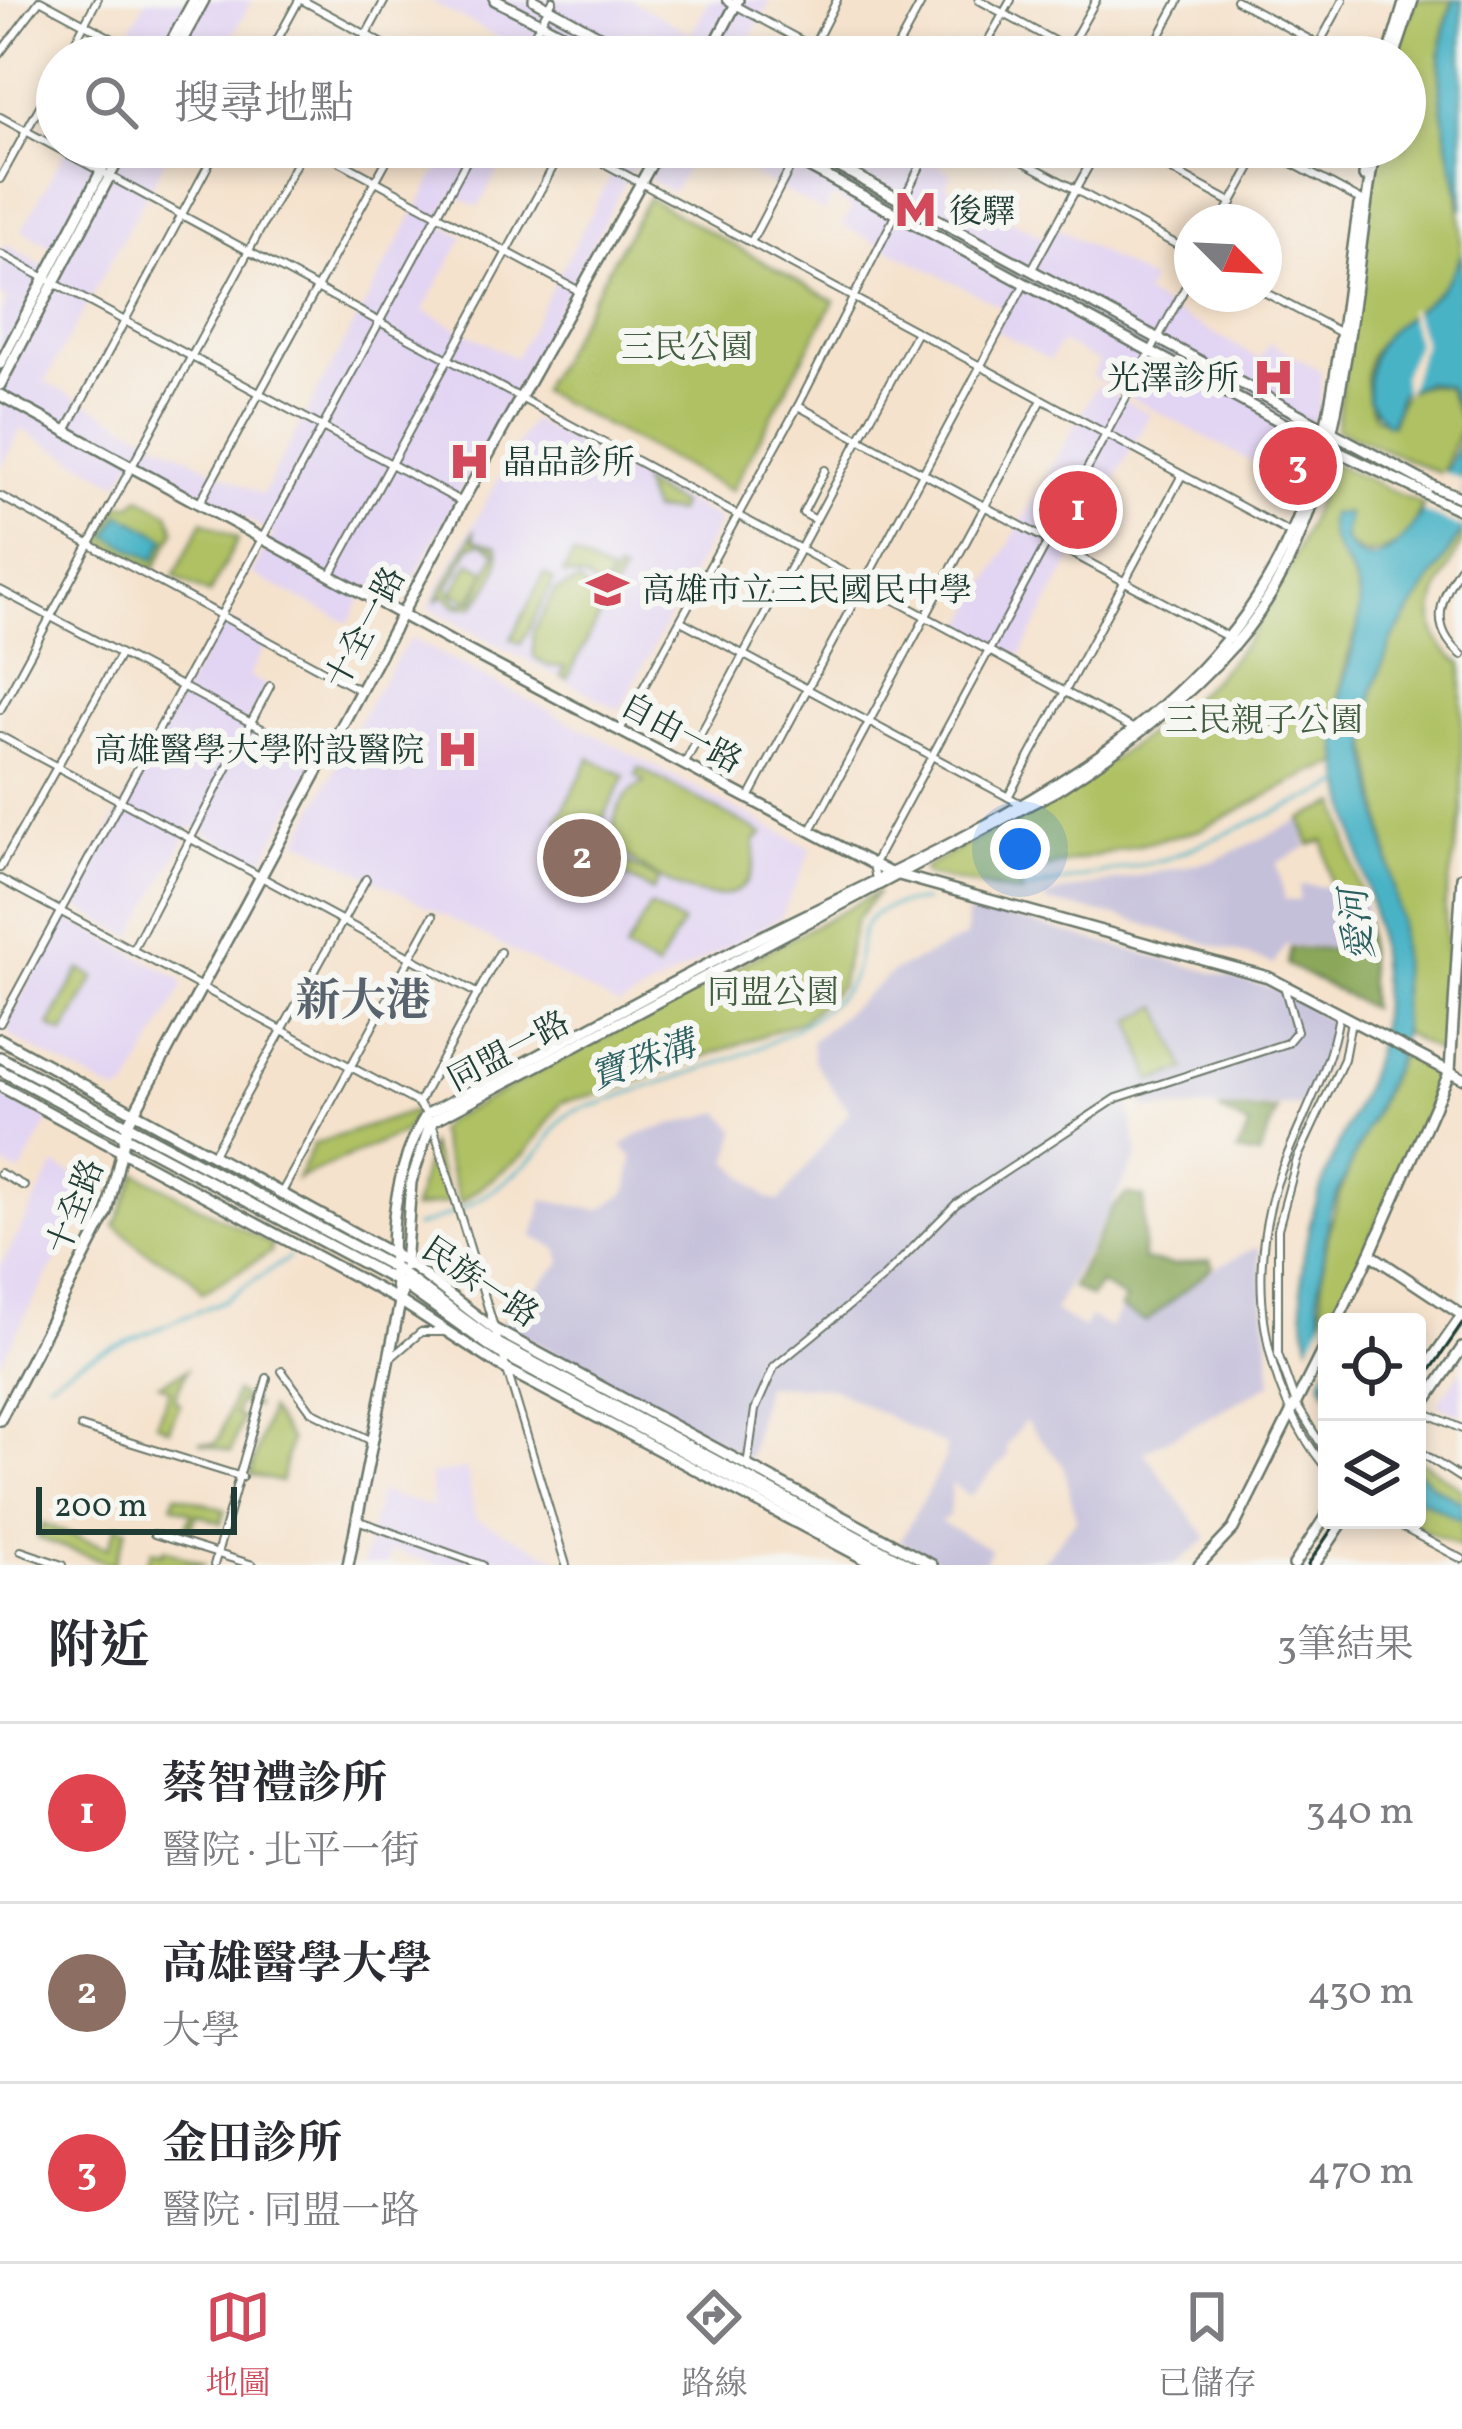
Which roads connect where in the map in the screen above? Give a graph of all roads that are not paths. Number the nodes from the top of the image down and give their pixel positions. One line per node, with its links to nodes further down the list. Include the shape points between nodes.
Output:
1 (40, 0): 24 (street); 46 (street)
2 (98, 0): 24 (street)
3 (194, 0): 28 (street)
4 (204, 0): 29 (street)
5 (300, 0): 25 (street); 30 (street)
6 (385, 0): 25 (street)
7 (495, 0): 23 (street)
8 (534, 0): 20 (street)
9 (837, 0): 37 (street)
10 (923, 0): 38 (street)
11 (979, 0): 22 (street)
12 (1011, 0): 22 (street)
13 (1096, 0): 41 (street)
14 (1179, 0): 42 (street)
15 (1235, 0): 21 (street)
16 (1259, 0): 21 (street)
17 (1343, 0): 44 (street)
18 (1409, 0): 45 (street)
19 (733, 2): 35 (street); 36 (street)
20 (551, 4): 23 (street); 34 (street)
21 (1254, 10): 43 (street)
22 (1004, 13): 39 (street); 40 (street)
23 (541, 23): 32 (street); 33 (street)
24 (85, 24): 26 (street); 27 (street)
25 (366, 34): 31 (street)
26 (78, 36)
27 (107, 36)
28 (174, 36)
29 (184, 36)
30 (280, 36)
31 (370, 36)
32 (534, 36)
33 (566, 36)
34 (603, 36)
35 (718, 36)
36 (793, 36)
37 (819, 36)
38 (903, 36)
39 (991, 36)
40 (1040, 36)
41 (1076, 36)
42 (1159, 36)
43 (1302, 36)
44 (1323, 36)
45 (1398, 36)
46 (0, 53)
47 (36, 114): 49 (street)
48 (0, 117): 49 (street)
49 (27, 130): 50 (street); 73 (street)
50 (36, 135)
51 (97, 168): 72 (street)
52 (108, 168): 72 (street)
53 (110, 168): 72 (street)
54 (207, 168): 82 (street)
55 (297, 168): 85 (street)
56 (350, 168): 74 (street)
57 (382, 168): 74 (street)
58 (462, 168): 81 (street)
59 (553, 168): 86 (street)
60 (613, 168): 75 (street)
61 (650, 168): 75 (street, 十全一路)
62 (790, 168): 83 (street)
63 (810, 168): 80 (street)
64 (842, 168): 77 (street)
65 (919, 168): 77 (street)
66 (1040, 168): 76 (street)
67 (1088, 168): 76 (street)
68 (1168, 168): 79 (street)
69 (1251, 168): 79 (street)
70 (1301, 168): 78 (street)
71 (1369, 168): 78 (street, 同盟一路)
72 (106, 173): 82 (street); 89 (street)
73 (0, 178)
74 (375, 181): 81 (street); 91 (street)
75 (642, 184): 83 (street); 92 (street, 十全一路)
76 (1076, 190): 84 (street); 88 (street)
77 (902, 200): 80 (street); 88 (street)
78 (1363, 202): 99 (street, 同盟一路)
79 (1232, 203)
80 (896, 212): 90 (street); 93 (street)
81 (437, 214): 86 (street); 97 (street)
82 (182, 215): 85 (street); 96 (street)
83 (751, 242): 93 (street)
84 (1174, 243)
85 (249, 251): 91 (street); 101 (street)
86 (507, 252): 92 (street); 102 (street)
87 (0, 254): 89 (street)
88 (1033, 269): 90 (street); 100 (street)
89 (49, 280): 96 (street); 103 (street); 105 (street)
90 (1025, 282): 100 (street); 104 (street)
91 (317, 288): 97 (street); 106 (street)
92 (580, 292): 108 (street, 十全一路)
93 (855, 298): 98 (street); 110 (street)
94 (1282, 302): 99 (street)
95 (1174, 309): 100 (street)
96 (124, 321): 101 (street); 112 (street)
97 (379, 322): 102 (street); 111 (street)
98 (917, 332): 104 (street); 114 (street)
99 (1345, 335): 115 (street, 同盟一路)
100 (1155, 344): 113 (street); 115 (street)
101 (191, 357): 106 (street); 117 (street)
102 (449, 359): 108 (street); 116 (street)
103 (0, 364)
104 (980, 366): 109 (street); 119 (street)
105 (0, 385)
106 (260, 393): 111 (street); 124 (street)
107 (0, 395): 112 (street, 自由一路)
108 (520, 395): 123 (street, 十全一路); 127 (street)
109 (1042, 400): 113 (street); 125 (street)
110 (798, 406): 114 (street); 127 (street)
111 (322, 427): 116 (street); 130 (street)
112 (66, 431): 117 (street, 自由一路)
113 (1106, 434): 120 (street); 131 (street)
114 (860, 439): 119 (street); 128 (street)
115 (1327, 439): 122 (street, bridge); 126 (street); 129 (street, 同盟一路)
116 (390, 465): 123 (street); 135 (street)
117 (132, 467): 124 (street, 自由一路); 132 (street)
118 (825, 470): 128 (street, via 803,513)
119 (923, 473): 125 (street); 137 (street)
120 (1182, 475): 129 (street); 136 (street)
121 (0, 496): 132 (street)
122 (1462, 498)
123 (462, 502): 139 (street, 十全一路)
124 (199, 503): 130 (street, 自由一路)
125 (985, 506): 131 (street); 141 (street)
126 (1462, 512)
127 (739, 515): 133 (street); 143 (street)
128 (816, 520): 133 (street)
129 (1295, 536): 144 (street, 同盟一路)
130 (262, 538): 135 (street, 自由一路); 140 (street)
131 (1048, 540): 136 (street); 145 (street)
132 (89, 545): 140 (street); 142 (street)
133 (800, 548): 137 (street); 146 (street)
134 (1462, 564): 148 (street, via 1439,614)
135 (331, 574): 139 (street, 自由一路)
136 (1125, 582): 144 (street); 153 (street)
137 (864, 583): 141 (street); 151 (street)
138 (0, 590): 142 (street)
139 (402, 613): 152 (street, 十全一路); 157 (street, 自由一路)
140 (221, 614): 150 (street); 152 (street)
141 (926, 616): 145 (street); 155 (street)
142 (50, 618): 147 (street); 154 (street)
143 (681, 621): 146 (street); 157 (street)
144 (1233, 640): 158 (street, 同盟一路)
145 (989, 650): 153 (street); 160 (street)
146 (742, 654): 151 (street); 162 (street)
147 (120, 655): 150 (street); 163 (street)
148 (1462, 655)
149 (271, 686): 156 (street)
150 (182, 687): 156 (street); 166 (street)
151 (806, 688): 155 (street); 165 (street)
152 (361, 691): 161 (street, 十全一路)
153 (1066, 692): 158 (street); 164 (street)
154 (0, 710)
155 (868, 722): 160 (street); 168 (street)
156 (251, 723): 161 (street); 169 (street)
157 (620, 730): 162 (street, 自由一路)
158 (1138, 731): 167 (street, 同盟一路)
159 (0, 736): 163 (street)
160 (931, 755): 164 (street); 170 (street)
161 (322, 761): 174 (street, 十全一路)
162 (685, 763): 165 (street, 自由一路)
163 (57, 767): 166 (street); 171 (street)
164 (1008, 797): 167 (street)
165 (748, 798): 168 (street, 自由一路)
166 (120, 801): 169 (street); 179 (street)
167 (1023, 805): 172 (street, 同盟一路); 173 (street, 同盟一路)
168 (810, 831): 170 (street, 自由一路)
169 (191, 839): 174 (street); 182 (street)
170 (873, 865): 172 (street, 自由一路); 178 (street)
171 (0, 868)
172 (888, 872): 173 (street, 自由一路); 178 (street, 同盟一路)
173 (901, 876): 178 (street, 同盟一路); 185 (street, 自由一路)
174 (261, 877): 181 (street); 186 (street, 十全一路)
175 (1462, 877): 196 (street)
176 (0, 879): 179 (street)
177 (366, 879): 181 (street)
178 (877, 884): 201 (street, 同盟一路)
179 (61, 910): 182 (street); 190 (street)
180 (433, 916): 184 (street)
181 (343, 921): 184 (street); 191 (street)
182 (132, 950): 186 (street)
183 (500, 952): 187 (street)
184 (410, 957): 187 (street); 194 (street)
185 (1283, 983): 188 (street, 自由一路); 235 (street, via 1297,1031 1287,1043 1099,1107 956,1204 883,1278 784,1358 762,1388)
186 (201, 988): 191 (street); 200 (street, 十全一路)
187 (478, 994): 199 (street)
188 (1340, 1012): 189 (street, 自由一路); 226 (street, via 1332,1056 1264,1232 1269,1359)
189 (1352, 1017): 196 (street, 自由一路); 226 (street, via 1344,1059 1278,1219 1275,1336)
190 (0, 1023)
191 (282, 1030): 194 (street); 204 (street)
192 (0, 1040): 200 (street, 民族一路)
193 (0, 1057): 200 (street, 民族一路)
194 (351, 1067): 199 (street); 207 (street)
195 (0, 1070): 202 (street, 民族一路)
196 (1450, 1071): 197 (street); 208 (street)
197 (1462, 1078)
198 (0, 1086): 203 (street, 民族一路)
199 (418, 1103): 201 (street)
200 (131, 1118): 202 (street, 十全一路); 204 (street, 民族一路); 211 (street, 民族一路)
201 (429, 1118): 209 (street, 同盟一路, via 406,1159); 210 (street, 同盟一路, via 411,1182); 217 (street)
202 (127, 1138): 203 (street, 十全路); 212 (street, 民族一路)
203 (124, 1152): 213 (street, 民族一路); 228 (street, 十全路, via 104,1220)
204 (212, 1156): 207 (street, 民族一路)
205 (0, 1173): 206 (street)
206 (24, 1186)
207 (281, 1193): 209 (street, 民族一路)
208 (1370, 1254): 214 (street); 215 (street)
209 (393, 1255): 210 (street, 民族一路); 211 (street, 同盟一路)
210 (405, 1261): 212 (street, 同盟一路); 217 (street, 民族一路)
211 (393, 1267): 212 (street, 同盟一路)
212 (400, 1280): 213 (street, 同盟一路); 217 (street, 民族一路)
213 (400, 1301): 216 (street, 民族一路); 219 (street)
214 (1341, 1313)
215 (1462, 1316): 222 (street)
216 (446, 1332): 219 (street, 民族一路, via 421,1332); 221 (street, 民族一路)
217 (496, 1340): 221 (street); 235 (street, 民族一路); 253 (street, 民族一路)
218 (1462, 1348): 225 (street)
219 (393, 1356): 231 (street)
220 (1318, 1359): 226 (street)
221 (502, 1367): 251 (street); 252 (street, 民族一路)
222 (1426, 1367)
223 (283, 1371): 231 (street, via 311,1411)
224 (267, 1378): 236 (street)
225 (1426, 1400)
226 (1293, 1408): 232 (street); 233 (street); 256 (street, via 1233,1529)
227 (1426, 1415): 230 (street)
228 (0, 1420)
229 (81, 1427): 236 (street)
230 (1462, 1429)
231 (376, 1442): 238 (street)
232 (1318, 1443)
233 (1318, 1453)
234 (1426, 1456): 237 (street)
235 (745, 1471): 254 (street, 民族一路); 255 (street, 民族一路)
236 (242, 1477): 244 (street)
237 (1462, 1479)
238 (357, 1520): 249 (street); 250 (street)
239 (1318, 1528): 257 (street)
240 (1338, 1529): 258 (street)
241 (1406, 1529): 245 (street)
242 (154, 1534): 244 (street)
243 (21, 1551): 246 (street)
244 (218, 1554): 247 (street); 248 (street)
245 (1462, 1559)
246 (62, 1565)
247 (214, 1565)
248 (253, 1565)
249 (347, 1565)
250 (482, 1565)
251 (566, 1565)
252 (876, 1565)
253 (893, 1565)
254 (910, 1565)
255 (932, 1565)
256 (1199, 1565)
257 (1294, 1565)
258 (1314, 1565)

